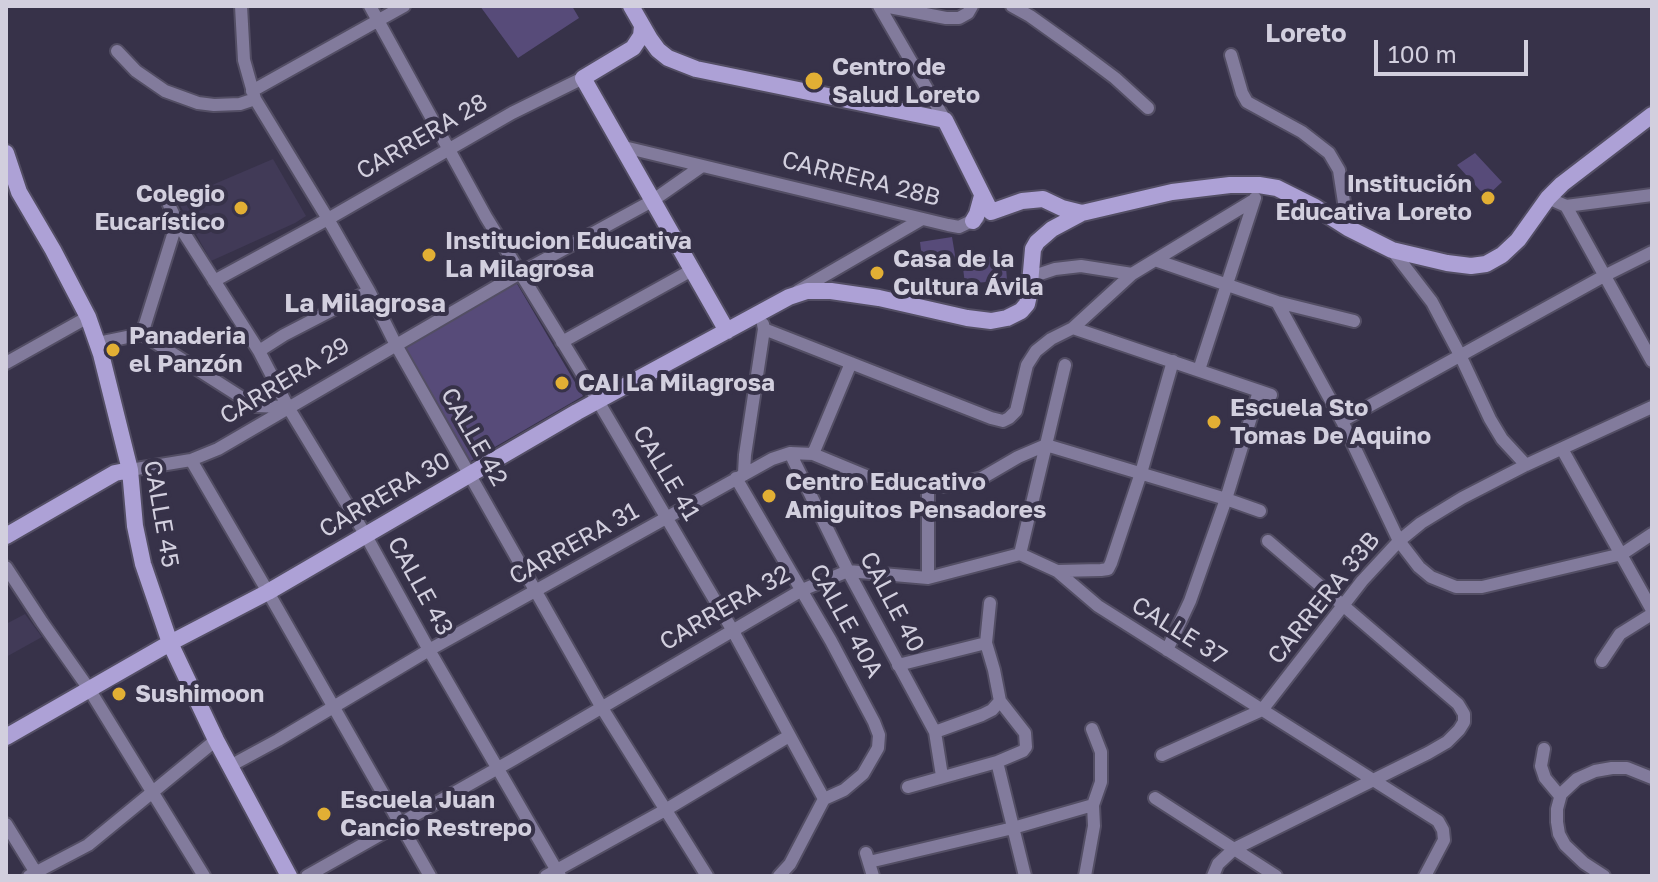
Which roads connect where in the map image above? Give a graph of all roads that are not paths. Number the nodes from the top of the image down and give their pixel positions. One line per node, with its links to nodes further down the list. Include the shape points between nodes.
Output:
1 (241, 6): 15 (street, CALLE 42, via 244,60)
2 (370, 6): 8 (street, CALLE 41)
3 (404, 6): 8 (street)
4 (631, 6): 9 (street)
5 (882, 6): 6 (street, via 959,18); 18 (street)
6 (972, 6)
7 (1012, 6): 16 (street, via 1115,78)
8 (379, 20): 15 (street); 20 (street, CALLE 41)
9 (642, 26): 11 (street, CARRERA 28, via 638,43); 13 (street)
10 (117, 51): 15 (street, via 165,91 198,103 240,104)
11 (624, 55): 13 (street); 14 (street, CARRERA 28)
12 (1231, 55): 38 (street, via 1247,102 1329,153 1339,170)
13 (668, 58): 18 (street, via 696,69)
14 (583, 78): 19 (street); 20 (street, CARRERA 28)
15 (254, 95): 34 (street, CALLE 42)
16 (1148, 108)
17 (1652, 115): 28 (street)
18 (945, 120): 27 (street)
19 (624, 147): 22 (street, CARRERA 28B); 29 (street)
20 (450, 150): 34 (street, CARRERA 28); 44 (street, CALLE 41)
21 (6, 153): 25 (street, CALLE 45)
22 (702, 166): 29 (street, CARRERA 29); 35 (street, CARRERA 28B)
23 (1256, 193): 33 (street, CARRERA 30, via 1230,185); 38 (street, CARRERA 30, via 1277,188); 42 (street); 49 (street)
24 (1652, 195): 31 (street)
25 (12, 196): 53 (street, CALLE 45, via 53,250)
26 (165, 196): 37 (street, CALLE 43)
27 (982, 196): 32 (street); 36 (street)
28 (1548, 198): 31 (street); 40 (street, via 1518,240 1486,264 1447,263)
29 (652, 201): 43 (street); 44 (street, CARRERA 29)
30 (1051, 203): 32 (street, CARRERA 28B, via 1022,201); 33 (street, CARRERA 28B); 39 (street, via 1057,219)
31 (1566, 206): 47 (street)
32 (991, 212): 36 (street, CARRERA 28B)
33 (1082, 213): 39 (street, CARRERA 30)
34 (328, 219): 48 (street, CARRERA 28); 50 (street, CALLE 42)
35 (922, 219): 36 (street, CARRERA 28B, via 959,227); 51 (street, CARRERA 30)
36 (973, 221)
37 (177, 222): 48 (street, CALLE 43); 58 (street)
38 (1348, 228): 40 (street, CARRERA 30)
39 (1052, 229): 45 (street, CARRERA 30, via 1033,249)
40 (1392, 250): 63 (street, via 1432,302)
41 (1652, 252): 47 (street)
42 (1155, 260): 46 (street); 49 (street)
43 (692, 270): 57 (street); 59 (street)
44 (520, 273): 59 (street, CALLE 41); 61 (street, CARRERA 29)
45 (1035, 273): 46 (street, via 1081,266); 51 (street, CARRERA 30, via 1021,311 991,321 831,291)
46 (1132, 274): 56 (street)
47 (1604, 276): 63 (street); 65 (street)
48 (214, 281): 62 (street, CALLE 43)
49 (1226, 284): 52 (street); 69 (street)
50 (369, 291): 61 (street, CALLE 42); 62 (street)
51 (789, 297): 54 (street, CARRERA 30)
52 (1277, 302): 55 (street); 73 (street)
53 (88, 317): 60 (street, CALLE 45); 66 (street)
54 (762, 321): 57 (street, CARRERA 30); 67 (street); 83 (street)
55 (1354, 321)
56 (1073, 328): 64 (street); 67 (street, via 1030,358 1016,411 1003,421)
57 (727, 331): 70 (street, CARRERA 30)
58 (142, 334): 60 (street); 71 (street, via 255,406)
59 (562, 342): 70 (street, CALLE 41)
60 (98, 343): 80 (street, CALLE 45)
61 (396, 345): 71 (street, CARRERA 29); 81 (street, CALLE 42)
62 (259, 351): 71 (street, CALLE 43)
63 (1460, 355): 73 (street); 79 (street, via 1502,439)
64 (1173, 361): 69 (street); 82 (street)
65 (1652, 361)
66 (6, 363)
67 (851, 363): 77 (street)
68 (1065, 365): 74 (street)
69 (1199, 370): 85 (street, via 1265,393)
70 (598, 401): 81 (street, CARRERA 30); 87 (street, CALLE 41)
71 (288, 407): 78 (street, CARRERA 29); 88 (street, CALLE 43)
72 (1652, 407): 75 (street, CARRERA 33B)
73 (1342, 421): 92 (street)
74 (1046, 445): 82 (street); 84 (street, CARRERA 31, via 982,478); 93 (street)
75 (1562, 449): 79 (street, CARRERA 33B); 94 (street)
76 (790, 453): 77 (street, CARRERA 31); 83 (street, CARRERA 31); 96 (street, CALLE 40)
77 (813, 454): 84 (street, CARRERA 31, via 871,478)
78 (191, 460): 80 (street, CARRERA 29); 101 (street)
79 (1526, 465): 92 (street, CARRERA 33B, via 1442,510)
80 (130, 470): 90 (street, CARRERA 29, via 115,473); 106 (street, CALLE 45, via 143,564)
81 (470, 473): 88 (street, CARRERA 30); 100 (street, CALLE 42)
82 (1141, 473): 85 (street); 97 (street, via 1108,569)
83 (740, 476): 87 (street, CARRERA 31); 99 (street, CALLE 40A)
84 (928, 486): 98 (street)
85 (1226, 499): 86 (street); 109 (street)
86 (1260, 511)
87 (667, 517): 100 (street, CARRERA 31); 105 (street, CALLE 41)
88 (365, 534): 101 (street, CARRERA 30); 108 (street, CALLE 43)
89 (1652, 534): 94 (street)
90 (6, 536)
91 (1268, 541): 103 (street)
92 (1399, 541): 94 (street, via 1431,577 1469,588); 103 (street, CARRERA 33B)
93 (1020, 554): 97 (street, CALLE 37); 98 (street, CARRERA 32)
94 (1622, 554): 104 (street)
95 (6, 567): 112 (street)
96 (848, 571): 98 (street, CARRERA 32); 99 (street, CARRERA 32); 111 (street, CALLE 40)
97 (1057, 571): 109 (street, CALLE 37, via 1098,606)
98 (928, 578)
99 (802, 590): 105 (street, CARRERA 32); 134 (street, CALLE 40A, via 879,735 878,748 863,774)
100 (536, 591): 108 (street, CARRERA 31); 115 (street, CALLE 42)
101 (268, 592): 106 (street, CARRERA 30); 114 (street)
102 (990, 603): 107 (street)
103 (1341, 606): 116 (street, CARRERA 33B); 129 (street, via 1464,714 1464,722 1447,742)
104 (1652, 612): 110 (street, via 1620,634)
105 (733, 631): 115 (street, CARRERA 32); 119 (street, CALLE 41)
106 (170, 643): 112 (street, CARRERA 30); 121 (street, CALLE 45)
107 (986, 643): 111 (street); 113 (street)
108 (429, 650): 114 (street, CARRERA 31); 126 (street, CALLE 43)
109 (1167, 650): 116 (street, CALLE 37)
110 (1602, 661)
111 (898, 665): 118 (street, CALLE 40)
112 (89, 689): 120 (street, CARRERA 30); 131 (street)
113 (1000, 701): 118 (street, via 982,715); 124 (street, via 1025,733 1026,747)
114 (333, 707): 125 (street, CARRERA 31); 138 (street)
115 (602, 708): 126 (street, CARRERA 32); 136 (street, CALLE 42)
116 (1262, 710): 123 (street, CARRERA 33B); 129 (street, CALLE 37)
117 (1092, 729): 135 (street, via 1102,765)
118 (935, 732): 127 (street, CALLE 40)
119 (789, 736): 134 (street, CALLE 41); 136 (street)
120 (6, 737)
121 (216, 740): 125 (street, CALLE 45); 131 (street)
122 (1544, 749): 132 (street, via 1542,772)
123 (1162, 755)
124 (997, 762): 127 (street); 139 (street)
125 (230, 766): 144 (street, CALLE 45)
126 (499, 767): 138 (street, CARRERA 32); 141 (street, CALLE 43)
127 (942, 776): 130 (street)
128 (1652, 778): 132 (street, via 1627,768 1595,771 1577,779)
129 (1373, 780): 140 (street); 154 (street, CALLE 37, via 1438,821 1444,840)
130 (908, 787)
131 (152, 794): 142 (street, via 88,845); 143 (street)
132 (1560, 797): 155 (street, via 1557,822 1565,845)
133 (1155, 798): 140 (street)
134 (824, 799): 148 (street)
135 (1093, 805): 139 (street); 151 (street)
136 (667, 809): 141 (street); 147 (street, CALLE 42)
137 (6, 824): 142 (street)
138 (400, 824): 145 (street, CARRERA 32); 146 (street)
139 (1013, 828): 149 (street, via 867,857); 150 (street)
140 (1234, 849): 152 (street); 153 (street)
141 (554, 874)
142 (34, 875)
143 (204, 876)
144 (289, 876)
145 (307, 876)
146 (430, 876)
147 (707, 876)
148 (779, 876)
149 (873, 876)
150 (1025, 876)
151 (1085, 876)
152 (1213, 876)
153 (1276, 876)
154 (1425, 876)
155 (1604, 876)

